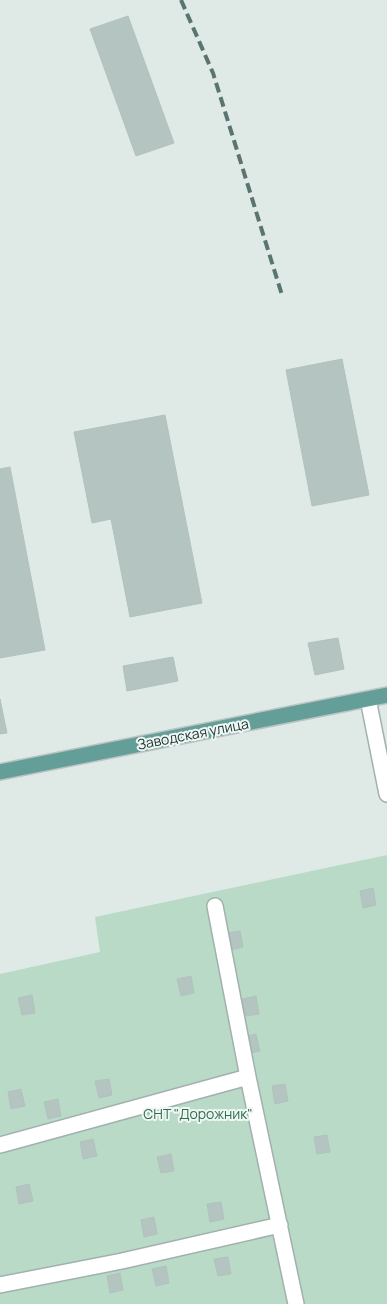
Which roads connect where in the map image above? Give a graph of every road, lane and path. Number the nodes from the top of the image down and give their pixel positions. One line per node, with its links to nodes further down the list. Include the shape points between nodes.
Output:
1 (387, 695): 2 (main road, Заводская улица)
2 (368, 699): 3 (main road, Заводская улица); 4 (lane)
3 (0, 772)
4 (385, 776): 5 (lane)
5 (387, 794)
6 (215, 906): 7 (lane)
7 (248, 1077): 8 (lane); 9 (lane)
8 (0, 1144)
9 (280, 1225): 10 (lane); 11 (lane)
10 (0, 1285)
11 (296, 1304)

